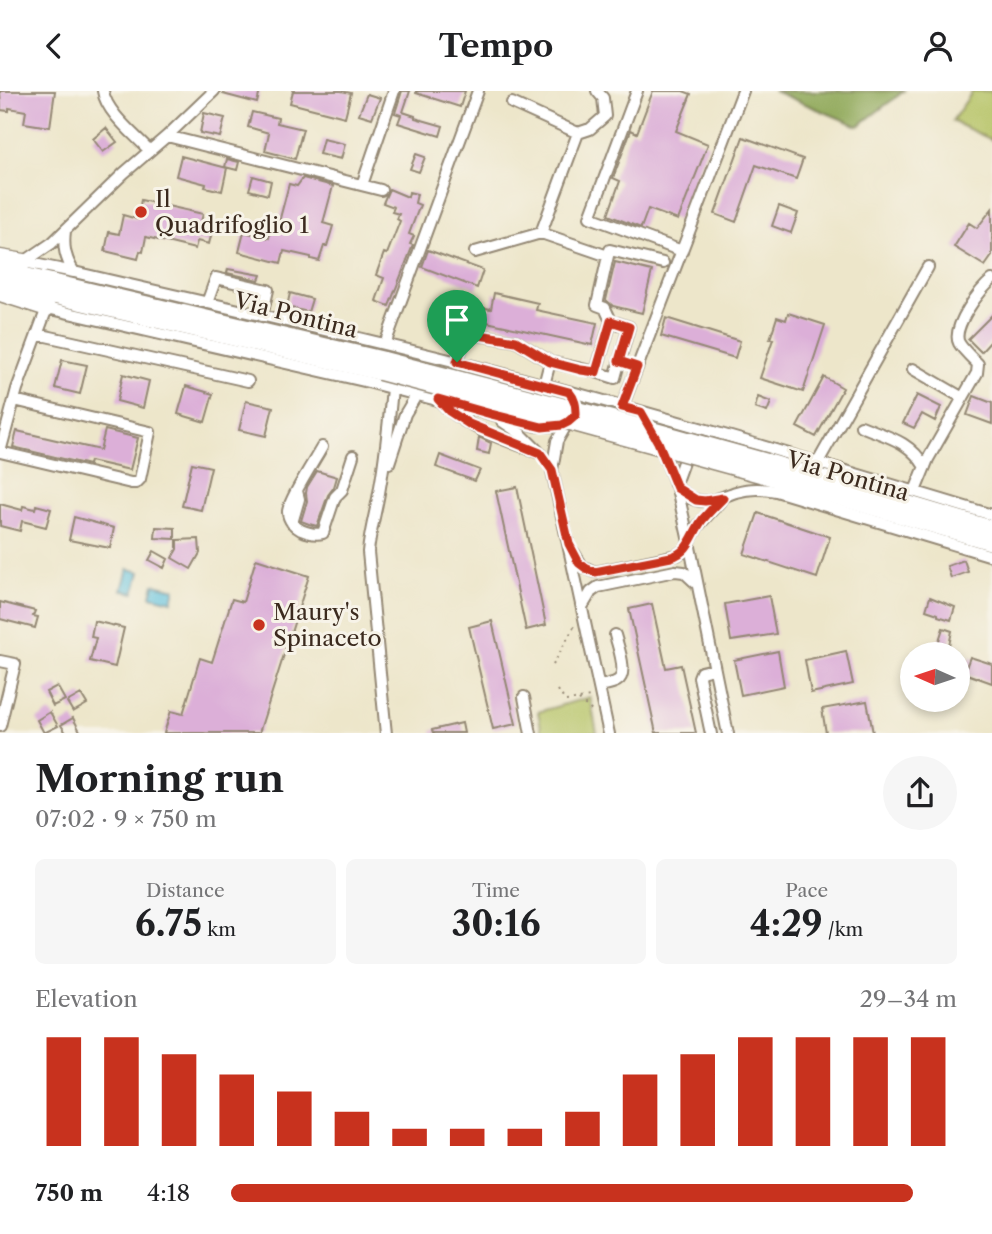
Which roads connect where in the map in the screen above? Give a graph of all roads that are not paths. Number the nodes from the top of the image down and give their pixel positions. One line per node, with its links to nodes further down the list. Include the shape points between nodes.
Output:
1 (103, 91): 11 (street, via 110,109)
2 (214, 91): 10 (street)
3 (394, 91): 12 (street)
4 (478, 91): 35 (street)
5 (597, 91): 9 (street, via 603,98 605,116)
6 (637, 91): 16 (street, via 590,217)
7 (743, 91): 16 (street)
8 (512, 103): 9 (street)
9 (578, 133): 15 (street)
10 (167, 136): 11 (street); 12 (street)
11 (149, 150): 14 (street)
12 (362, 185): 13 (street)
13 (381, 190)
14 (65, 231): 20 (street); 24 (street, via 64,251)
15 (541, 233): 17 (street); 18 (street)
16 (682, 251): 39 (street)
17 (475, 252)
18 (608, 256): 21 (street, via 610,250); 32 (street, via 597,305 605,308)
19 (0, 258): 20 (highway)
20 (24, 262): 24 (street, Via Pontina)
21 (663, 263)
22 (928, 267): 61 (street, Via Pontina)
23 (0, 269): 35 (highway, Via Pontina)
24 (74, 272): 29 (street, Via Pontina)
25 (992, 280): 47 (street, via 971,305 957,336 978,364)
26 (0, 283): 35 (highway, Via Pontina)
27 (0, 293): 30 (highway)
28 (452, 299): 33 (street, via 457,320)
29 (207, 303): 31 (street, Via Pontina); 31 (street, via 216,278 268,290)
30 (47, 308): 34 (street); 44 (street, Via Pontina)
31 (262, 316): 35 (street, Via Pontina)
32 (611, 321): 36 (street, via 629,327); 41 (street)
33 (467, 333): 37 (street); 38 (street, via 516,341)
34 (37, 334): 42 (street); 50 (street)
35 (383, 359): 37 (street, Via Pontina); 63 (highway, Via Pontina, bridge, via 537,413)
36 (619, 361): 39 (street); 41 (street, via 615,378)
37 (457, 362): 43 (street, Via Pontina)
38 (550, 362): 41 (street); 43 (street)
39 (637, 367): 51 (street)
40 (913, 369): 47 (street)
41 (596, 372)
42 (248, 381)
43 (544, 385): 45 (street, Via Pontina)
44 (392, 388): 46 (street, Via Pontina); 66 (street)
45 (569, 392): 49 (street, Via Pontina); 54 (street, via 576,403)
46 (417, 394): 48 (street, Via Pontina); 66 (street, via 404,417)
47 (963, 398): 62 (street)
48 (438, 399): 53 (street, Via Pontina); 59 (street, via 469,424)
49 (594, 399): 51 (street, Via Pontina); 54 (street)
50 (14, 400): 58 (street); 58 (street, via 150,432 140,479 136,484)
51 (622, 407): 52 (street, Via Pontina)
52 (641, 412): 56 (street, Via Pontina); 65 (street)
53 (491, 414): 54 (street, Via Pontina, via 545,427); 59 (street, Via Pontina)
54 (572, 418): 64 (street, via 556,441)
55 (861, 426): 62 (street, via 902,443)
56 (719, 433): 61 (street, Via Pontina); 65 (street, via 695,444 683,462)
57 (322, 447): 60 (street, via 288,512 299,529 317,535 323,533)
58 (0, 452)
59 (540, 453): 64 (street, Via Pontina)
60 (353, 456)
61 (818, 462): 67 (street, Via Pontina)
62 (925, 467): 67 (street)
63 (766, 469): 70 (highway, Via Pontina); 72 (highway, Via Pontina)
64 (552, 470): 73 (street)
65 (676, 486): 68 (street, Via Pontina, via 696,500); 71 (street)
66 (380, 488): 83 (street, via 368,552)
67 (915, 491): 69 (street, Via Pontina)
68 (723, 498): 71 (street); 74 (street, Via Pontina, via 751,489 776,491)
69 (992, 515)
70 (992, 529)
71 (689, 542): 73 (street, via 677,555 601,572 582,566); 75 (street)
72 (992, 542)
73 (569, 544): 76 (street)
74 (992, 556)
75 (697, 584): 76 (street, via 684,572 671,571 598,587); 79 (street)
76 (582, 607): 80 (street)
77 (615, 635): 80 (street, via 621,678)
78 (0, 661): 82 (street, via 15,664)
79 (715, 669): 86 (street, via 699,674); 87 (street)
80 (599, 686): 85 (street)
81 (524, 697): 84 (street)
82 (0, 726)
83 (386, 733)
84 (531, 733)
85 (609, 733)
86 (711, 733)
87 (728, 733)

